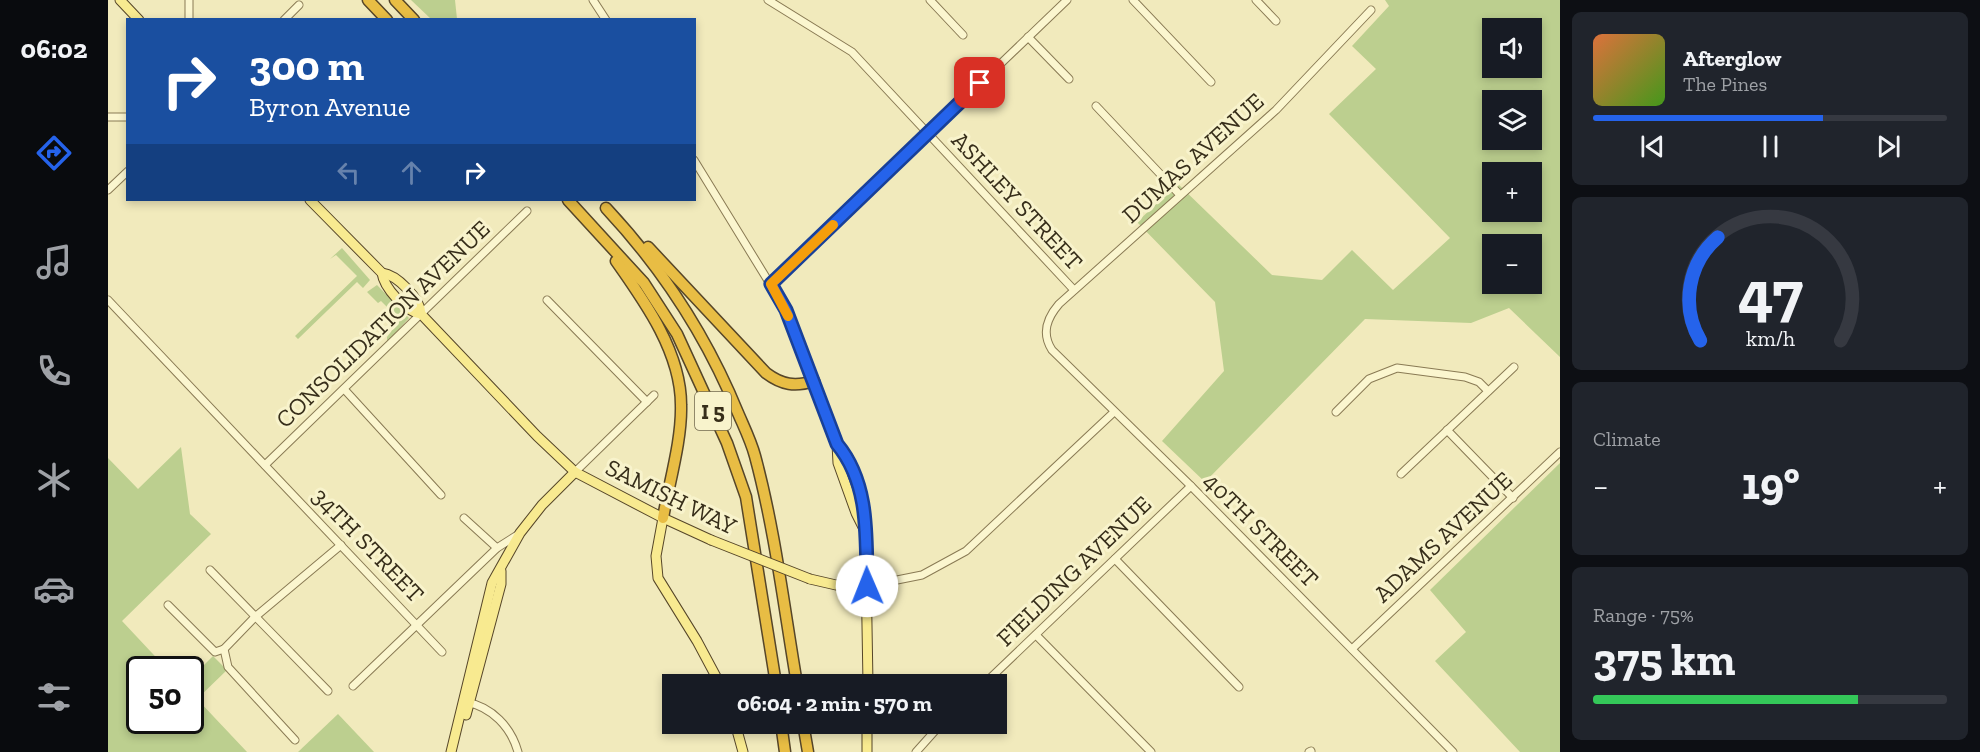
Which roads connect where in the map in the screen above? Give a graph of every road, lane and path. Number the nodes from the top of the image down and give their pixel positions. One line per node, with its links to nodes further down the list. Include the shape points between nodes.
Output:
1 (120, 0): 13 (main road)
2 (189, 0): 14 (street)
3 (368, 0): 16 (highway)
4 (395, 0): 17 (highway)
5 (593, 0): 18 (street)
6 (768, 0): 27 (street, ASHLEY STREET, via 852,52)
7 (930, 0): 20 (street)
8 (1067, 0): 21 (street)
9 (1133, 0): 23 (street)
10 (1256, 0): 19 (street)
11 (299, 5): 15 (street)
12 (1371, 10): 31 (street, DUMAS AVENUE, via 1294,93)
13 (137, 18)
14 (189, 18)
15 (286, 18)
16 (385, 18)
17 (412, 18)
18 (605, 18)
19 (1276, 21)
20 (963, 35)
21 (1028, 37): 22 (street); 27 (street)
22 (1069, 79)
23 (1211, 82)
24 (1096, 106): 31 (street)
25 (108, 117): 26 (street)
26 (126, 117)
27 (928, 134): 37 (street); 38 (street, ASHLEY STREET)
28 (696, 163): 37 (street)
29 (126, 173): 30 (street)
30 (108, 190)
31 (1180, 195): 38 (street, DUMAS AVENUE)
32 (311, 201): 41 (main road, SAMISH WAY, via 382,273 391,274 403,286 420,305)
33 (569, 201): 60 (highway, via 640,296 678,373 681,419)
34 (569, 201): 75 (highway, I 5, via 644,283 677,334 727,443 746,497)
35 (602, 204): 44 (highway, via 689,288 766,373 788,385); 76 (highway, I 5, via 668,281 725,381 754,453 771,525)
36 (527, 211): 41 (street, CONSOLIDATION AVENUE)
37 (771, 284): 44 (street, via 786,310)
38 (1074, 290): 42 (street, DUMAS AVENUE, via 1053,312)
39 (108, 300): 53 (street, 34TH STREET)
40 (547, 300): 48 (street)
41 (421, 314): 45 (street, CONSOLIDATION AVENUE); 54 (main road, SAMISH WAY)
42 (1045, 334): 49 (street, 40TH STREET, via 1052,350)
43 (1514, 367): 46 (street)
44 (814, 381): 66 (main road, via 837,444 849,459 865,509)
45 (344, 389): 53 (street, CONSOLIDATION AVENUE); 57 (street)
46 (1488, 391): 50 (street, via 1479,382 1465,377 1397,368 1369,379); 51 (street)
47 (654, 395): 48 (street)
48 (647, 402): 54 (street)
49 (1114, 412): 56 (street, 40TH STREET); 66 (street, via 966,552 922,575)
50 (1336, 412)
51 (1447, 430): 55 (street); 58 (street)
52 (1560, 452): 58 (street, ADAMS AVENUE)
53 (265, 465): 62 (street, 34TH STREET)
54 (575, 472): 60 (main road, SAMISH WAY); 61 (main road)
55 (1401, 474)
56 (1191, 486): 64 (street, FIELDING AVENUE); 72 (street, 40TH STREET)
57 (441, 495)
58 (1513, 498): 72 (street, ADAMS AVENUE)
59 (464, 518): 63 (street)
60 (663, 518): 66 (main road, SAMISH WAY, bridge, via 810,579); 74 (main road, via 656,556 658,578)
61 (520, 533): 63 (street); 82 (main road, via 501,571 501,584)
62 (341, 545): 68 (street); 69 (street, 34TH STREET)
63 (497, 548): 69 (street)
64 (1115, 559): 70 (street, FIELDING AVENUE); 80 (street)
65 (210, 570): 68 (street)
66 (867, 586): 77 (main road)
67 (168, 605): 71 (street, via 214,652)
68 (255, 617): 71 (street); 81 (street)
69 (417, 624): 73 (street, 34TH STREET); 79 (street)
70 (1036, 635): 78 (street, FIELDING AVENUE); 97 (street)
71 (224, 649): 88 (street, via 228,667)
72 (1352, 649): 98 (street, 40TH STREET)
73 (442, 652)
74 (715, 674)
75 (774, 674)
76 (795, 674)
77 (868, 674)
78 (995, 674)
79 (353, 686)
80 (1239, 687)
81 (328, 691)
82 (466, 702): 89 (main road); 90 (main road); 91 (street, via 481,706 500,720)
83 (738, 734): 92 (main road)
84 (783, 734): 93 (highway)
85 (805, 734): 94 (highway)
86 (867, 734): 95 (main road)
87 (932, 734): 96 (street)
88 (296, 740)
89 (451, 752)
90 (456, 752)
91 (518, 752)
92 (743, 752)
93 (785, 752)
94 (808, 752)
95 (867, 752)
96 (916, 752)
97 (1151, 752)
98 (1453, 752)

